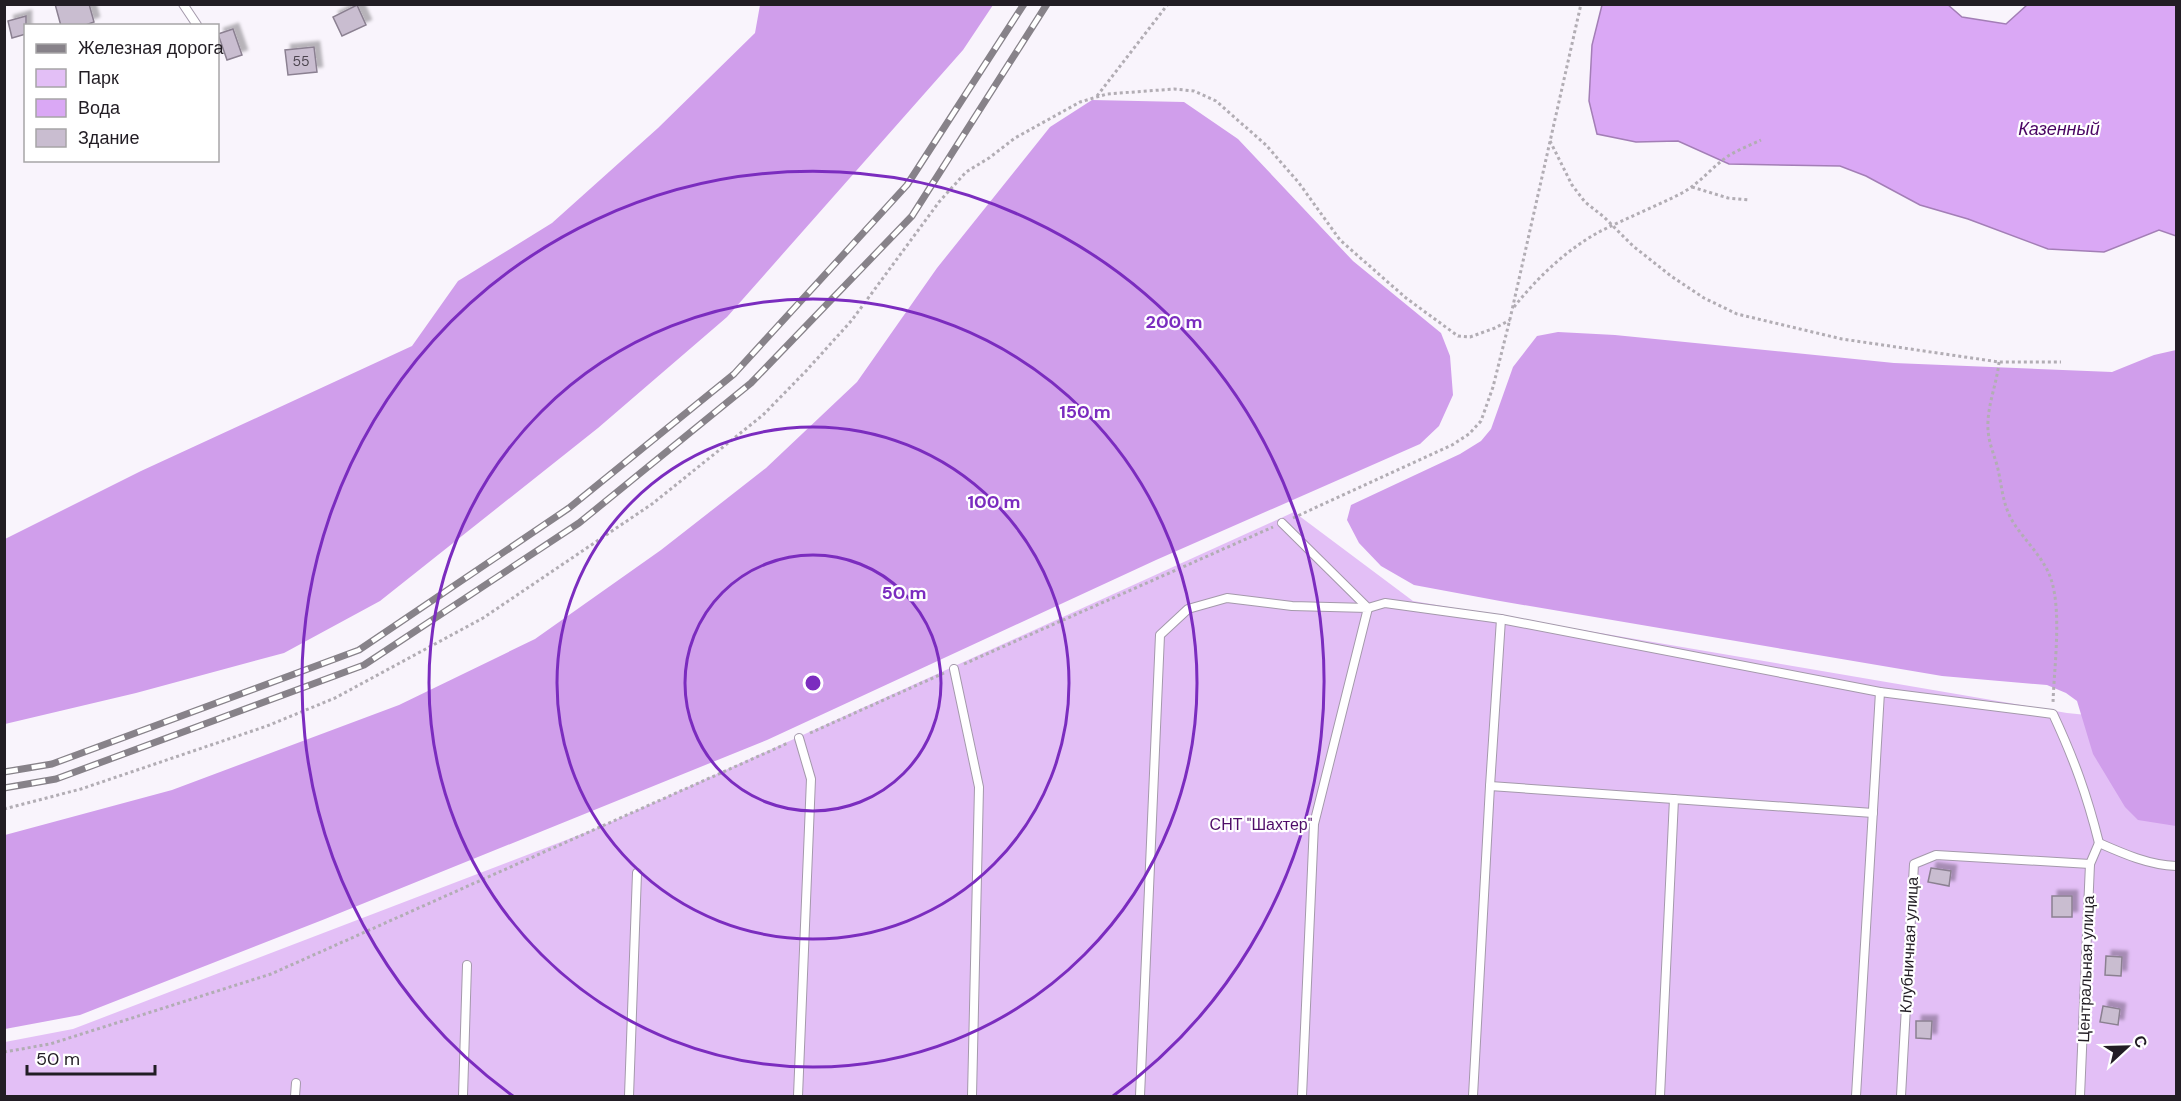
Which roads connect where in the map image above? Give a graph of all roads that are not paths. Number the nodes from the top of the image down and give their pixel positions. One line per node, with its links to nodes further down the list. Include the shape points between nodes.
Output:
1 (183, 4): 2 (lane)
2 (196, 24)
3 (1282, 523): 4 (lane)
4 (1368, 608): 5 (lane, via 1385,603); 23 (lane, via 1292,606 1227,598 1188,609 1160,635); 24 (lane, via 1314,824)
5 (1502, 619): 7 (lane); 9 (lane)
6 (954, 669): 22 (lane, via 979,787)
7 (1880, 692): 11 (lane); 12 (lane, via 2053,714 2085,789)
8 (799, 738): 21 (lane, via 811,779)
9 (1490, 786): 10 (lane); 25 (lane)
10 (1674, 799): 11 (lane); 26 (lane)
11 (1873, 813): 27 (lane)
12 (2099, 843): 13 (lane, Центральная улица); 14 (lane, via 2136,859)
13 (2090, 864): 28 (lane, Клубничная улица, via 1936,855 1914,864); 29 (lane, Центральная улица)
14 (2176, 866)
15 (637, 873): 20 (lane)
16 (467, 965): 19 (lane)
17 (296, 1083): 18 (lane)
18 (295, 1096)
19 (463, 1096)
20 (629, 1096)
21 (798, 1096)
22 (972, 1096)
23 (1140, 1096)
24 (1302, 1096)
25 (1473, 1096)
26 (1660, 1096)
27 (1856, 1096)
28 (1901, 1096)
29 (2080, 1096)

